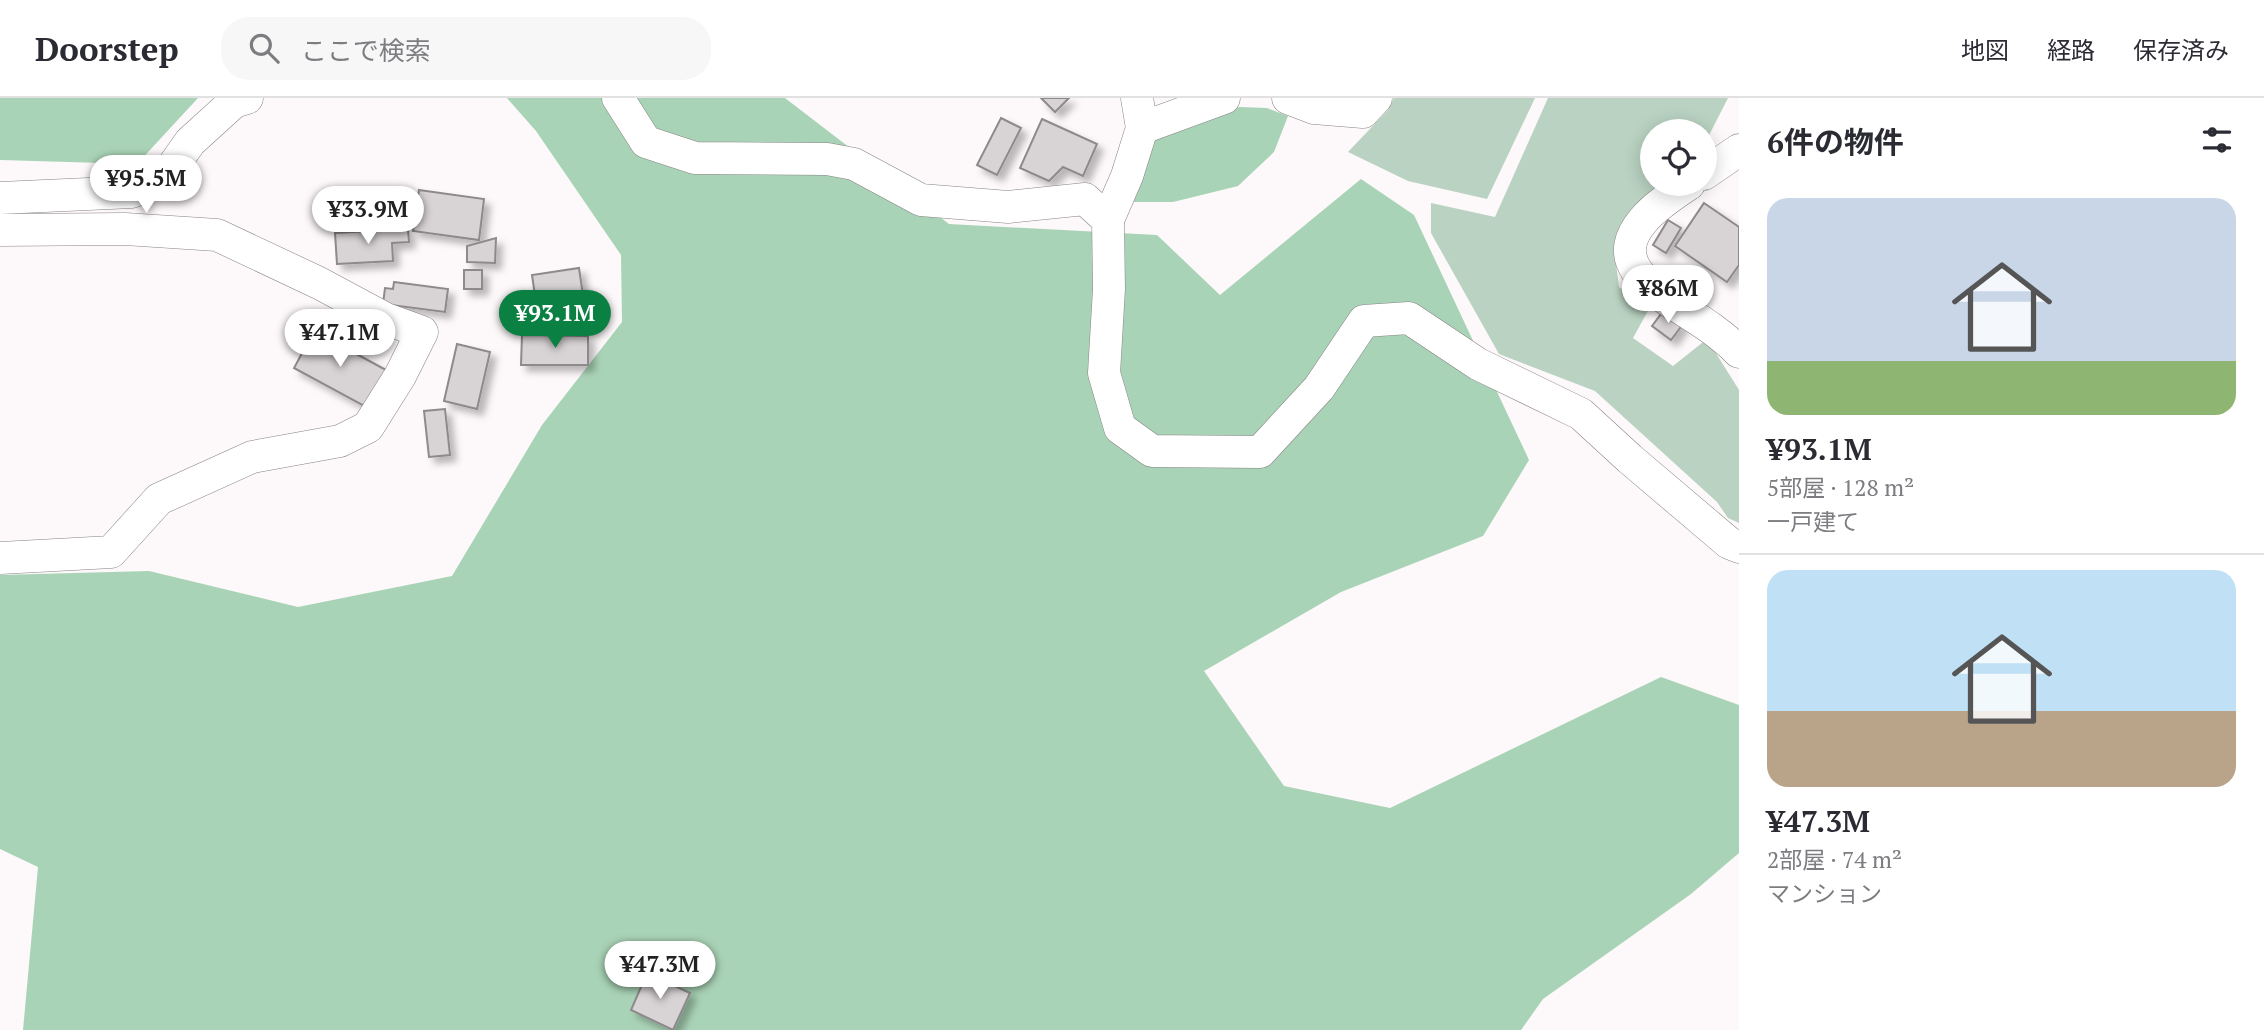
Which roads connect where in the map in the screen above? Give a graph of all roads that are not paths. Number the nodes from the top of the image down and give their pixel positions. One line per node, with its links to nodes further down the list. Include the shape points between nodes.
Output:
1 (247, 98): 10 (street, via 234,102 190,142 171,169 132,192)
2 (618, 98): 11 (street, via 646,142 695,158 827,159 854,164 921,200 1008,207 1085,200)
3 (1224, 98): 6 (street)
4 (1288, 98): 5 (street, via 1314,108 1363,112)
5 (1376, 98)
6 (1140, 113): 11 (street, via 1127,176)
7 (1739, 150): 8 (street)
8 (1717, 165)
9 (1670, 196): 13 (street, via 1640,224 1631,242 1631,263 1648,286 1725,337)
10 (0, 198)
11 (1108, 220): 14 (street, via 1104,373 1120,428 1152,451 1260,452 1319,388 1364,321 1409,318 1478,364 1581,414 1728,543)
12 (0, 230): 15 (street, via 125,229 217,235 386,319 422,332 368,427 340,441 252,457 159,499 111,552)
13 (1739, 352)
14 (1739, 547)
15 (0, 558)

